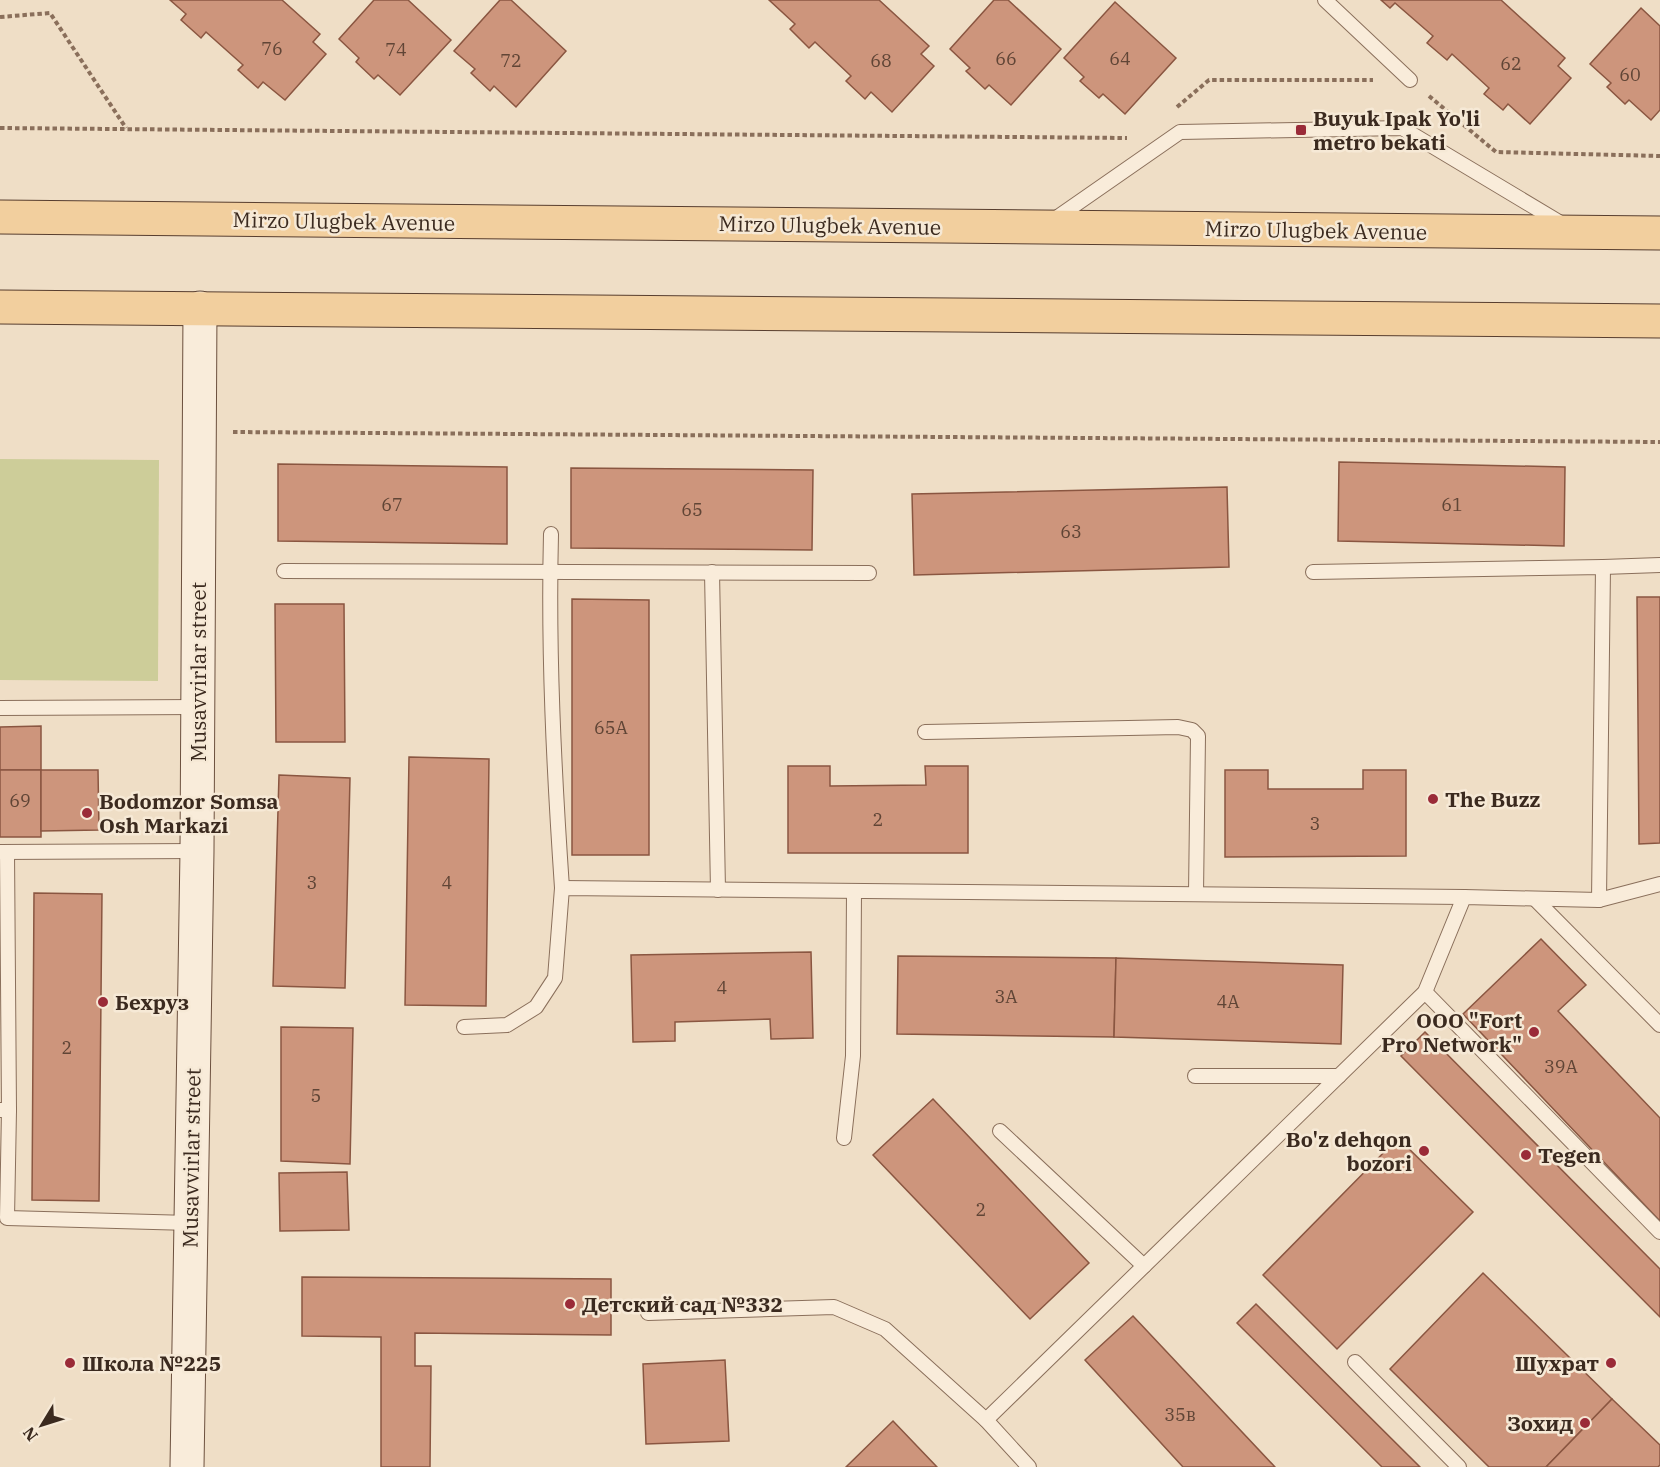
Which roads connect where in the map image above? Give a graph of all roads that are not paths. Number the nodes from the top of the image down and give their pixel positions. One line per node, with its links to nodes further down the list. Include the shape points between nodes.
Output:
1 (1325, 0): 2 (lane)
2 (1410, 80)
3 (0, 218): 4 (main road, Mirzo Ulugbek Avenue)
4 (1043, 227): 5 (main road, Mirzo Ulugbek Avenue); 5 (lane, via 1180,132 1402,128)
5 (1576, 232): 6 (main road, Mirzo Ulugbek Avenue)
6 (1660, 233)
7 (0, 307): 8 (main road)
8 (200, 308): 9 (main road); 18 (street, Musavvirlar street)
9 (1660, 321)
10 (550, 534): 14 (lane)
11 (1660, 565): 12 (lane)
12 (1603, 567): 16 (lane); 30 (lane)
13 (284, 571): 14 (lane)
14 (550, 571): 15 (lane); 24 (lane)
15 (712, 572): 17 (lane); 25 (lane)
16 (1313, 572)
17 (869, 573)
18 (198, 707): 19 (lane); 21 (street, Musavvirlar street)
19 (0, 708)
20 (924, 732): 27 (lane, via 1178,727 1192,730 1198,736)
21 (197, 851): 22 (lane); 39 (street, Musavvirlar street)
22 (3, 852): 36 (lane)
23 (1660, 884): 30 (lane)
24 (562, 888): 25 (lane); 33 (lane, via 555,978 536,1007 507,1025)
25 (718, 890): 26 (lane)
26 (854, 891): 27 (lane); 38 (lane, via 853,1056)
27 (1196, 894): 28 (lane)
28 (1464, 897): 29 (lane); 31 (lane)
29 (1535, 899): 30 (lane); 32 (lane)
30 (1599, 900)
31 (1425, 992): 35 (lane); 40 (lane)
32 (1660, 1025)
33 (464, 1027)
34 (1195, 1076): 35 (lane)
35 (1339, 1076): 41 (lane)
36 (4, 1110): 39 (lane, via 7,1218)
37 (1000, 1131): 41 (lane)
38 (844, 1138)
39 (190, 1223): 45 (street, Musavvirlar street)
40 (1660, 1232)
41 (1144, 1266): 44 (lane)
42 (648, 1313): 44 (lane, via 834,1307 885,1329)
43 (1355, 1362): 47 (lane)
44 (986, 1420): 46 (lane)
45 (187, 1467)
46 (1029, 1467)
47 (1459, 1467)

